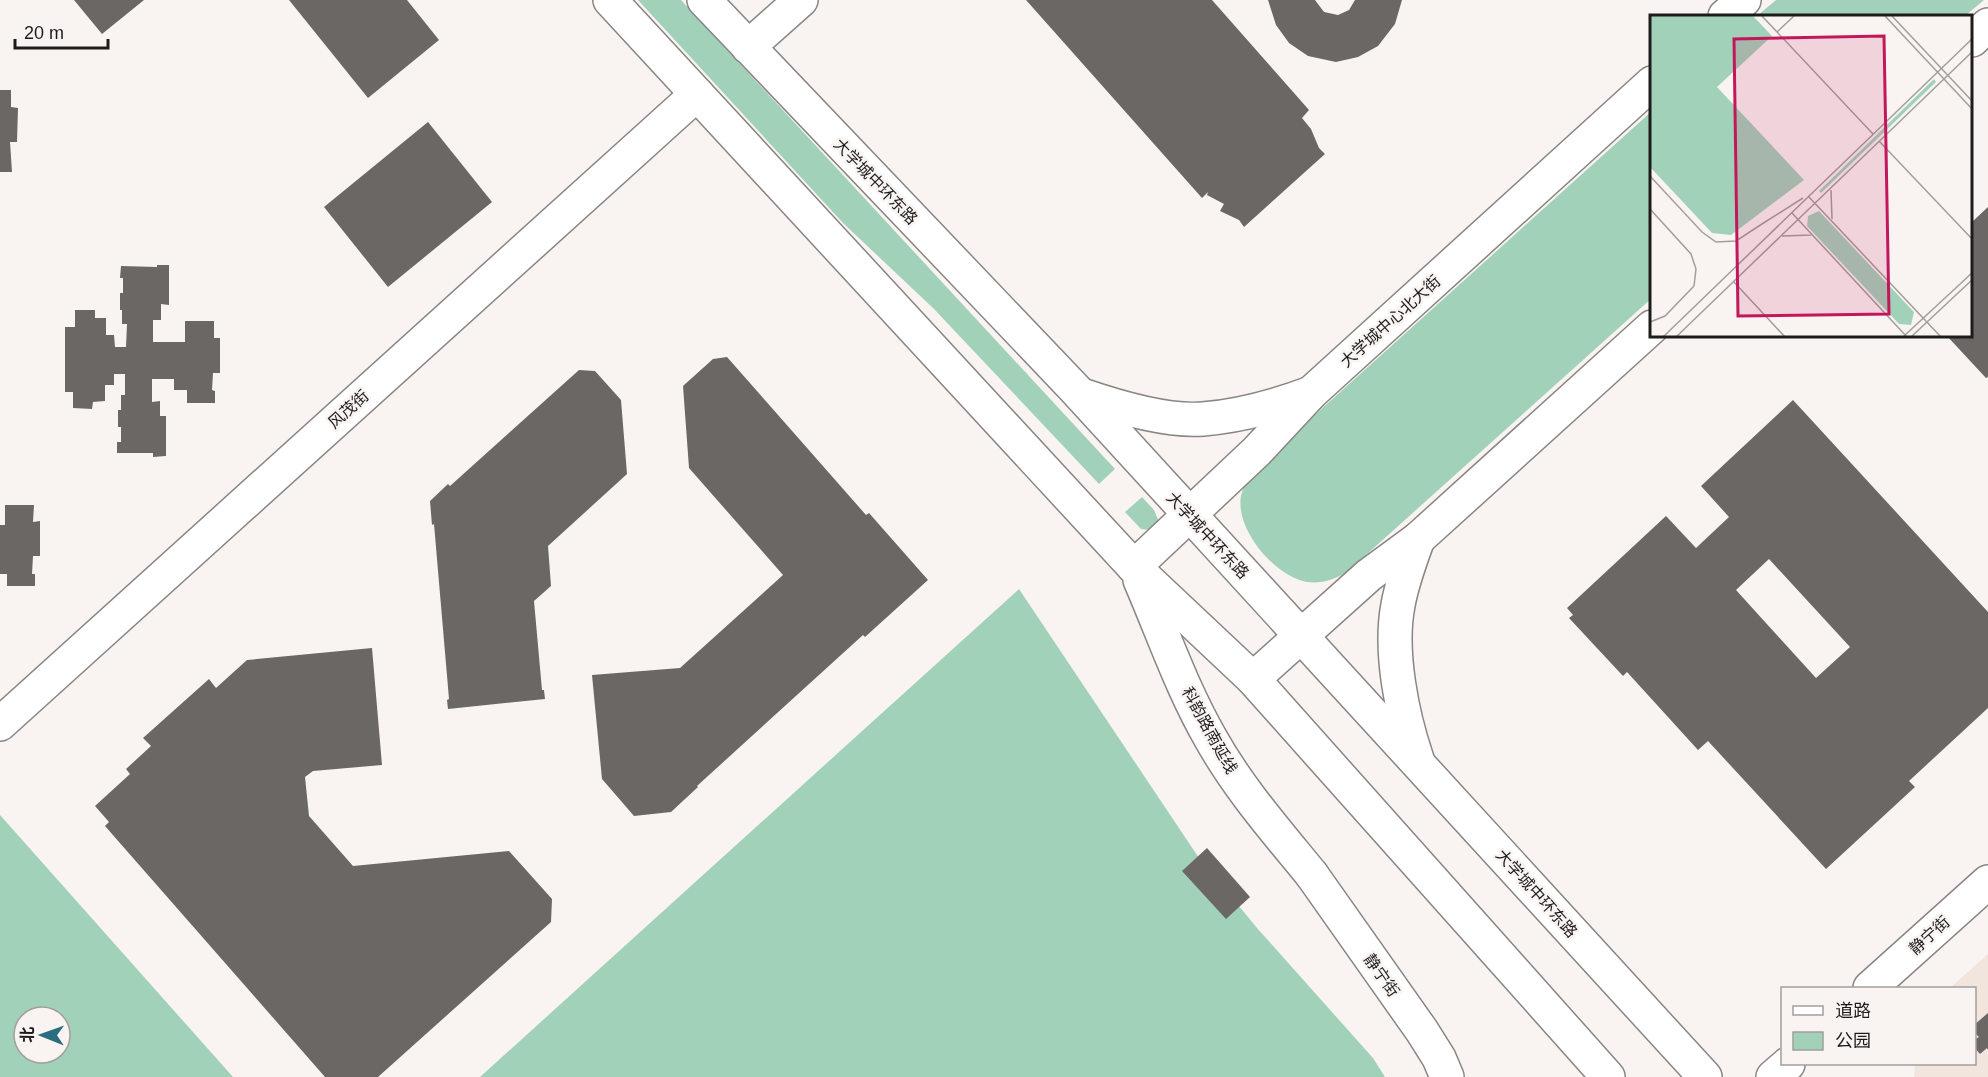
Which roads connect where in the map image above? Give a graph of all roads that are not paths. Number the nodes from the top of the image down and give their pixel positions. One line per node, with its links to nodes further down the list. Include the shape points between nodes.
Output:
1 (610, 0): 10 (main road)
2 (704, 0): 8 (main road, 大学城中环东路)
3 (801, 0): 8 (main road)
4 (1744, 0): 5 (main road)
5 (1726, 15)
6 (1988, 25): 7 (main road)
7 (1973, 38)
8 (748, 48): 12 (main road, 大学城中环东路)
9 (1650, 85): 13 (main road, 大学城中心北大街)
10 (697, 94): 16 (main road); 19 (main road, 风茂街)
11 (1650, 329): 15 (main road)
12 (1074, 388): 13 (main road, via 1081,395 1132,411 1202,419 1269,407); 14 (main road, 大学城中环东路)
13 (1311, 393): 14 (main road, 大学城中心北大街)
14 (1190, 515): 16 (main road, 大学城中心北大街); 17 (main road, 大学城中环东路)
15 (1418, 539): 17 (main road, via 1369,575); 20 (main road, via 1403,581 1395,633 1401,690)
16 (1134, 567): 18 (main road); 21 (main road, 科韵路南延线, via 1212,741 1260,811)
17 (1301, 636): 18 (main road); 20 (main road, 大学城中环东路)
18 (1253, 679): 26 (main road)
19 (0, 724)
20 (1419, 764): 27 (main road, 大学城中环东路)
21 (1312, 876): 25 (main road, 静宁街, via 1422,1031)
22 (1988, 882): 23 (main road, 静宁街)
23 (1871, 987)
24 (1787, 1065): 28 (main road)
25 (1447, 1077)
26 (1608, 1077)
27 (1705, 1077)
28 (1773, 1077)

